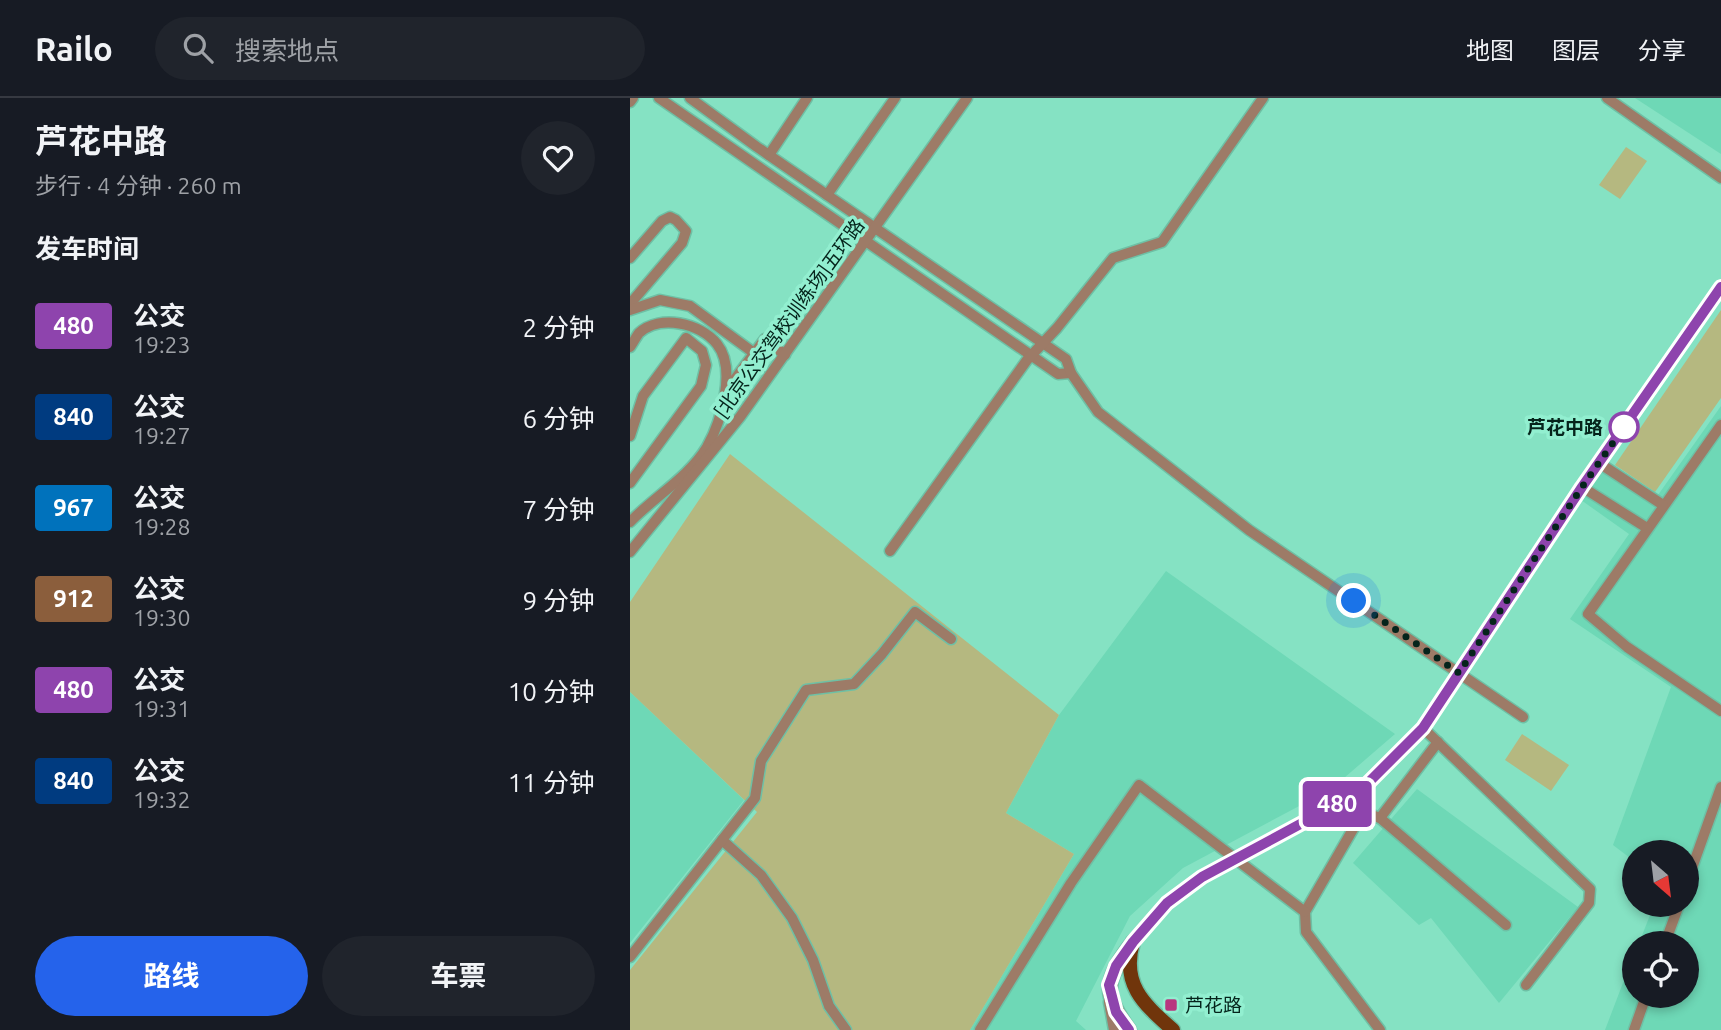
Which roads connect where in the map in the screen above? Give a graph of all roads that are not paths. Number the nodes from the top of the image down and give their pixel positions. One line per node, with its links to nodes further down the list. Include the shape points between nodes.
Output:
1 (659, 98): 12 (street)
2 (690, 98): 8 (street)
3 (807, 98): 8 (street)
4 (895, 98): 10 (street)
5 (967, 98): 11 (street, [北京公交驾校训练场]五环路)
6 (1263, 98): 17 (street, via 1162,242 1113,258)
7 (1606, 98): 9 (street)
8 (769, 155): 10 (street)
9 (1721, 178)
10 (827, 195): 11 (street)
11 (876, 229): 12 (street, [北京公交驾校训练场]五环路); 17 (street)
12 (867, 242): 20 (street, [北京公交驾校训练场]五环路); 21 (street)
13 (630, 258): 15 (street, via 670,217 686,231 682,243)
14 (1721, 287): 26 (street)
15 (630, 304)
16 (630, 310): 19 (street, via 660,300 690,306)
17 (1043, 343): 21 (street); 22 (street, via 1066,359)
18 (630, 347): 23 (street, via 640,332 659,324 680,323 700,330 718,344 724,361)
19 (754, 353): 20 (street, via 765,338); 23 (street)
20 (785, 355): 33 (street, [北京公交驾校训练场]五环路)
21 (1031, 356): 22 (street, via 1058,374); 32 (street)
22 (1071, 373): 35 (street, via 1098,412 1220,507)
23 (724, 393): 30 (street, via 706,447 671,488)
24 (1719, 430): 29 (street)
25 (630, 436): 27 (street, via 643,396 686,338 702,351 706,365 701,386)
26 (1599, 463): 28 (street); 29 (street)
27 (630, 483)
28 (1582, 487): 31 (street); 35 (street)
29 (1663, 505): 31 (street)
30 (630, 522)
31 (1647, 528): 36 (street, via 1588,614 1627,647)
32 (890, 551)
33 (630, 552)
34 (951, 639): 44 (street, via 915,612 855,684 806,690 761,761 755,798)
35 (1459, 673): 37 (street); 38 (street)
36 (1721, 711)
37 (1523, 717)
38 (1423, 728): 39 (street); 41 (street)
39 (1438, 742): 43 (street); 52 (street, via 1590,890 1589,903)
40 (1721, 787): 45 (street)
41 (1358, 793): 42 (street); 46 (street)
42 (1363, 811): 43 (street); 47 (street)
43 (1380, 818): 48 (street)
44 (722, 840): 50 (street); 55 (street, via 761,875 792,918 829,1006)
45 (1699, 848)
46 (1236, 857): 47 (street); 49 (street, via 1167,903); 56 (street, via 1139,785 1071,883)
47 (1305, 912): 61 (street, via 1306,932)
48 (1506, 925)
49 (1133, 942): 51 (main road); 53 (main road, via 1130,979)
50 (630, 957)
51 (1109, 985): 57 (street); 58 (main road, via 1116,1012)
52 (1526, 985)
53 (1142, 1001): 59 (main road); 60 (street)
54 (1642, 1008): 62 (street)
55 (846, 1030)
56 (980, 1030)
57 (1114, 1030)
58 (1129, 1030)
59 (1173, 1030)
60 (1183, 1030)
61 (1380, 1030)
62 (1634, 1030)

